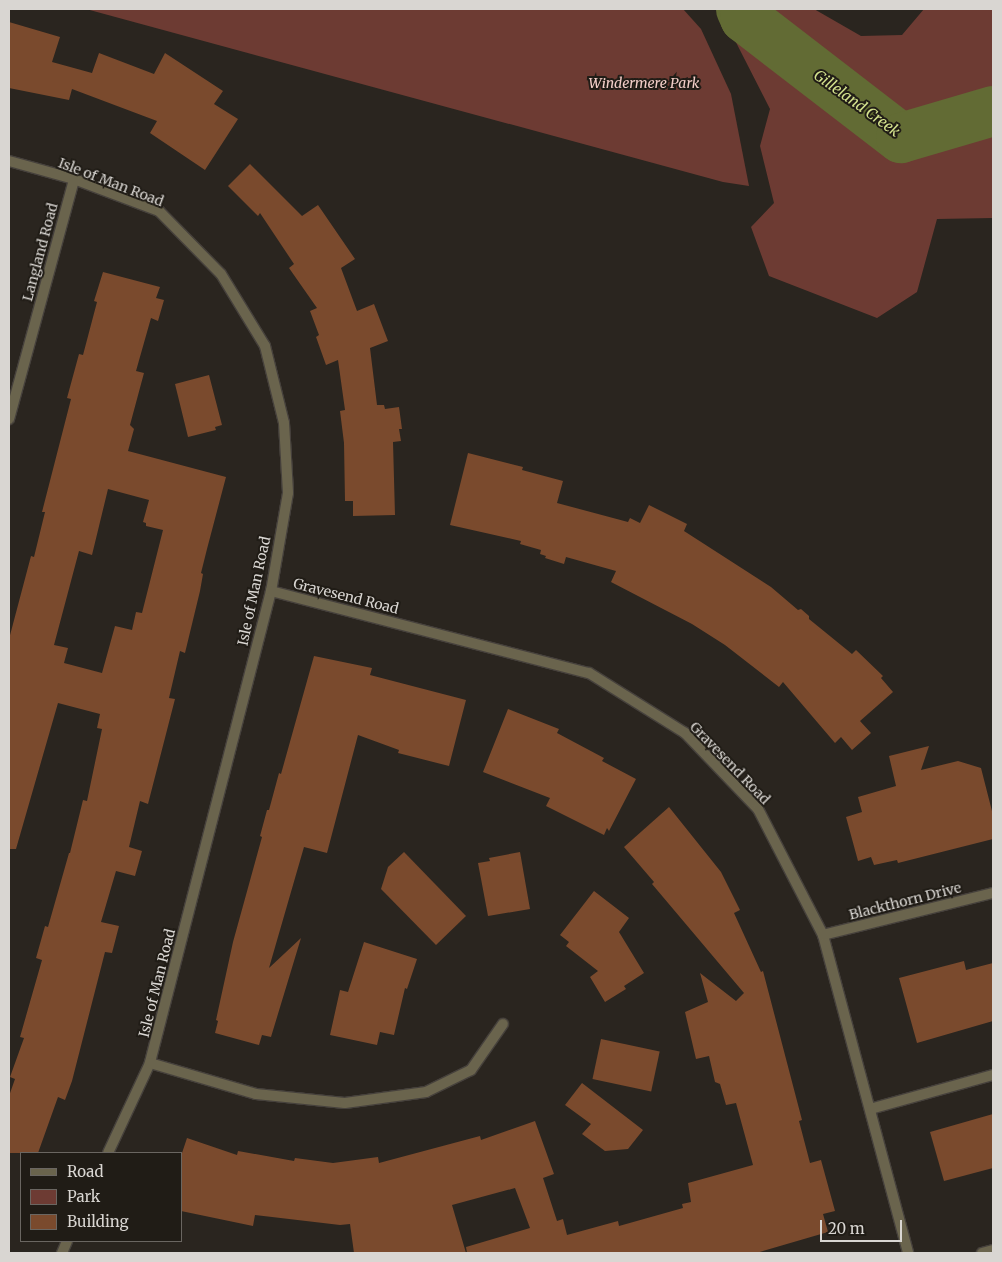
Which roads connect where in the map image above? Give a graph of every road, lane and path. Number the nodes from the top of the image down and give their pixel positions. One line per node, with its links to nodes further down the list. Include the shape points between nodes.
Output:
1 (9, 161): 2 (street, Isle of Man Road)
2 (74, 179): 3 (street, Langland Road); 4 (street, Isle of Man Road, via 159,211 221,274 265,346 284,423 288,492)
3 (9, 420)
4 (271, 591): 6 (street, Gravesend Road, via 589,672 685,733 758,809); 8 (street, Isle of Man Road)
5 (993, 893): 6 (street, Blackthorn Drive)
6 (823, 935): 10 (street, Gravesend Road)
7 (503, 1024): 8 (street, via 471,1070 441,1085 426,1092 345,1103 256,1094)
8 (150, 1063): 11 (street, Isle of Man Road)
9 (993, 1075): 10 (street)
10 (870, 1109): 13 (street, Gravesend Road)
11 (108, 1152)
12 (993, 1250): 14 (street)
13 (908, 1253)
14 (982, 1253)

